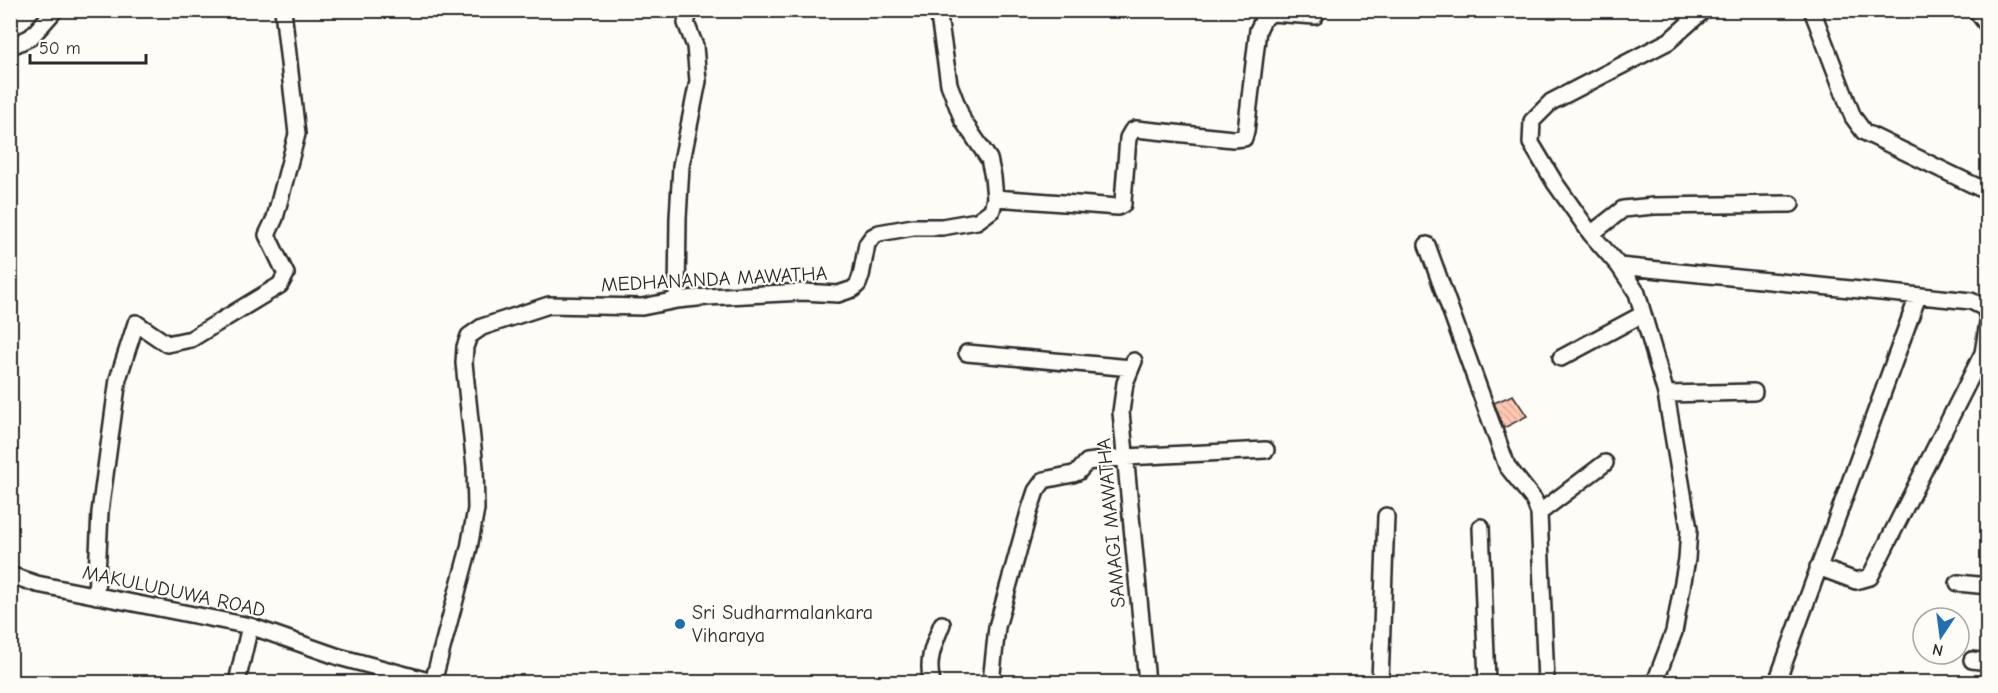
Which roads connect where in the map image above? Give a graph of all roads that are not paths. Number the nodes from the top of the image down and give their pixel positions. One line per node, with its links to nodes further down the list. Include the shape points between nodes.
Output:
1 (55, 10): 10 (street, via 32,37)
2 (283, 10): 35 (street, via 297,134 267,235 286,274 280,285 191,339 167,344 136,323 118,379 100,512)
3 (690, 10): 18 (street, via 686,23 695,46 698,81 681,166)
4 (938, 10): 12 (street, via 949,84 963,121 989,159)
5 (1704, 10): 14 (street, via 1670,41 1551,102 1532,121 1531,143)
6 (1812, 10): 11 (street, via 1853,117 1864,132)
7 (1976, 10): 9 (street)
8 (1314, 16): 12 (street, via 1271,13 1263,20 1258,30 1244,138 1132,131 1128,138 1124,201 1118,207)
9 (1988, 26)
10 (10, 47)
11 (1988, 192)
12 (995, 198): 18 (street, MEDHANANDA MAWATHA, via 992,210 977,221 888,230 872,237 858,284 838,294 803,292)
13 (1791, 204): 14 (street, via 1623,209)
14 (1591, 234): 16 (street)
15 (1427, 245): 28 (street, via 1507,466 1534,500)
16 (1619, 266): 17 (street); 19 (street, via 1637,293)
17 (1918, 296): 20 (street, via 1971,301 1985,308); 31 (street)
18 (677, 300): 39 (street, MEDHANANDA MAWATHA, via 642,307 549,305 482,327 469,336 464,363 476,509 470,548)
19 (1643, 314): 22 (street); 24 (street)
20 (1988, 320): 31 (street, via 1983,353 1870,577 1856,581)
21 (967, 353): 26 (street, SAMAGI MAWATHA, via 1132,365 1121,412)
22 (1561, 358)
23 (1754, 392): 24 (street)
24 (1666, 394): 46 (street, via 1689,529 1674,632)
25 (1266, 450): 26 (street)
26 (1126, 457): 41 (street, via 1088,462 1072,474 1044,480 1039,485 997,627); 42 (street, SAMAGI MAWATHA)
27 (1605, 463): 28 (street)
28 (1539, 513): 45 (street)
29 (1386, 516): 43 (street)
30 (1481, 527): 44 (street)
31 (1818, 567): 47 (street)
32 (10, 575): 35 (street, MAKULUDUWA ROAD)
33 (1958, 582): 34 (street)
34 (1988, 586)
35 (96, 596): 37 (street, MAKULUDUWA ROAD)
36 (942, 624): 40 (street, via 930,651)
37 (250, 626): 38 (street); 39 (street, MAKULUDUWA ROAD, via 339,657)
38 (237, 682)
39 (432, 682)
40 (932, 682)
41 (991, 682)
42 (1147, 682)
43 (1380, 682)
44 (1487, 682)
45 (1546, 682)
46 (1655, 682)
47 (1777, 682)

